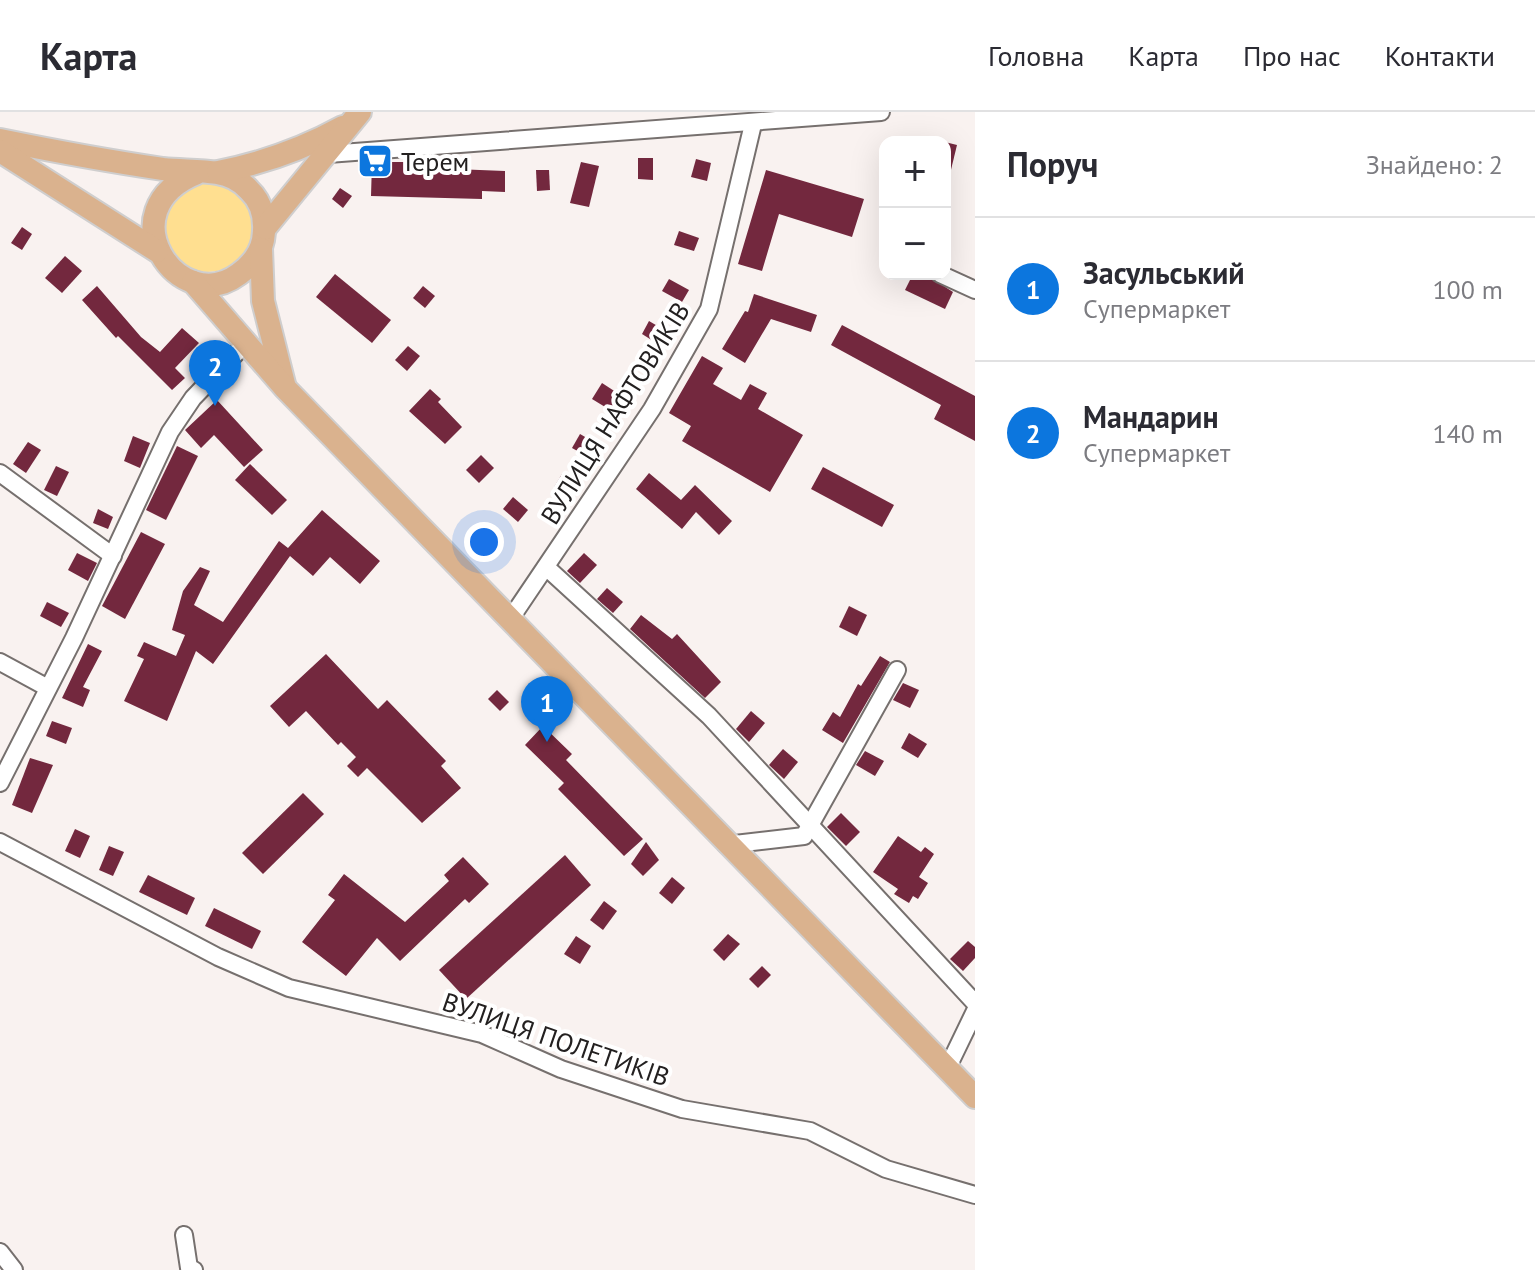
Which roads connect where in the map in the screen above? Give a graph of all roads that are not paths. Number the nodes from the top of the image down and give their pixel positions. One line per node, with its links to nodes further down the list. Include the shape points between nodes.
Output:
1 (881, 112): 4 (street)
2 (356, 118): 7 (main road); 8 (main road, via 295,151)
3 (729, 119): 4 (street); 7 (street)
4 (753, 124): 18 (street, ВУЛИЦЯ НАФТОВИКІВ, via 709,309 652,409)
5 (0, 140): 8 (main road, via 88,159)
6 (0, 151): 10 (main road)
7 (328, 154): 9 (main road)
8 (207, 173): 9 (main road, via 236,178 251,191 261,208); 10 (main road, via 178,181 164,194 154,212)
9 (263, 238): 12 (main road, via 250,266 234,278 214,284); 15 (main road, via 263,301)
10 (157, 251): 12 (main road, via 172,270)
11 (951, 279): 13 (street)
12 (193, 282): 14 (main road)
13 (975, 290)
14 (244, 345): 15 (main road); 17 (street, via 193,398 170,432)
15 (285, 388): 19 (main road)
16 (0, 473): 17 (street)
17 (113, 556): 22 (street)
18 (546, 567): 19 (street, ВУЛИЦЯ НАФТОВИКІВ); 24 (street, via 709,716)
19 (509, 621): 26 (main road)
20 (0, 662): 22 (street)
21 (897, 670): 24 (street)
22 (48, 688): 23 (street)
23 (0, 783)
24 (811, 823): 26 (street, via 804,836); 27 (street)
25 (0, 842): 31 (street, ВУЛИЦЯ ПОЛЕТИКІВ, via 218,957 289,988 482,1034 561,1069 682,1109 810,1131 886,1169)
26 (726, 845): 29 (main road)
27 (975, 1003)
28 (975, 1011): 29 (street)
29 (947, 1069): 30 (main road)
30 (975, 1097)
31 (975, 1195)
32 (184, 1235): 35 (street, via 189,1268)
33 (0, 1252): 34 (street)
34 (14, 1270)
35 (194, 1270)

